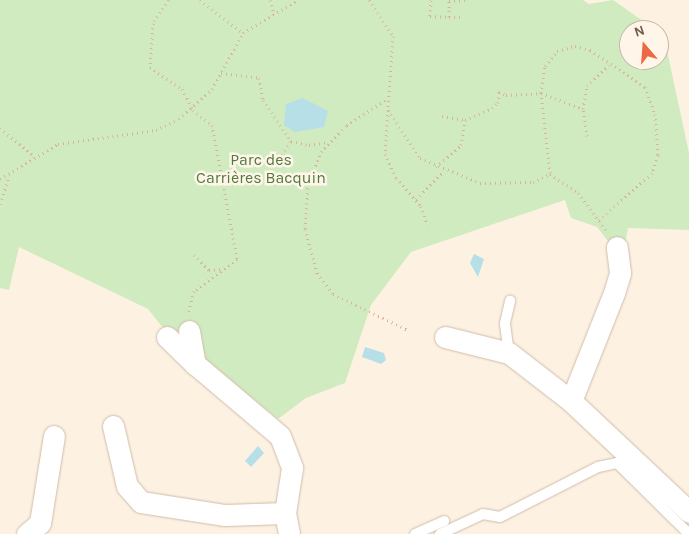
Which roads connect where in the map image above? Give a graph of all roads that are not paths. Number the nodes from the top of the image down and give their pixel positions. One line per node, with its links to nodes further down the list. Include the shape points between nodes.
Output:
1 (617, 247): 8 (street, via 620,273)
2 (510, 301): 6 (lane, via 505,323)
3 (189, 331): 7 (street)
4 (167, 337): 7 (street)
5 (445, 337): 6 (street)
6 (509, 353): 8 (street)
7 (196, 364): 12 (street, via 280,436 292,468)
8 (571, 401): 11 (street)
9 (113, 426): 12 (street, via 127,486 141,502 225,515)
10 (54, 436): 14 (street, via 40,523)
11 (689, 512)
12 (285, 513): 15 (street)
13 (444, 521): 16 (lane)
14 (27, 534)
15 (289, 534)
16 (415, 534)
17 (440, 534): 18 (lane, via 483,514 500,517 598,468 617,463)
18 (689, 534)

